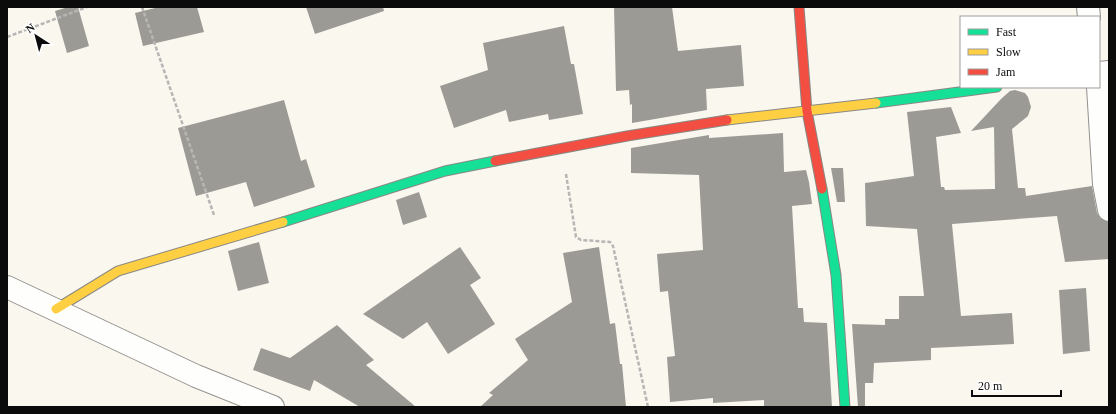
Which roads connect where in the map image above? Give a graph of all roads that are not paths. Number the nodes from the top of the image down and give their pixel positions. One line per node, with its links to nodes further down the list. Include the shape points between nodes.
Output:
1 (799, 7): 4 (street)
2 (989, 88): 4 (street)
3 (1098, 88): 5 (street, via 1104,184)
4 (807, 112): 7 (street, via 731,119 445,171 118,271); 9 (street, via 836,275)
5 (1109, 210)
6 (7, 287): 7 (street)
7 (56, 309): 8 (street, via 196,376)
8 (273, 407)
9 (845, 407)

